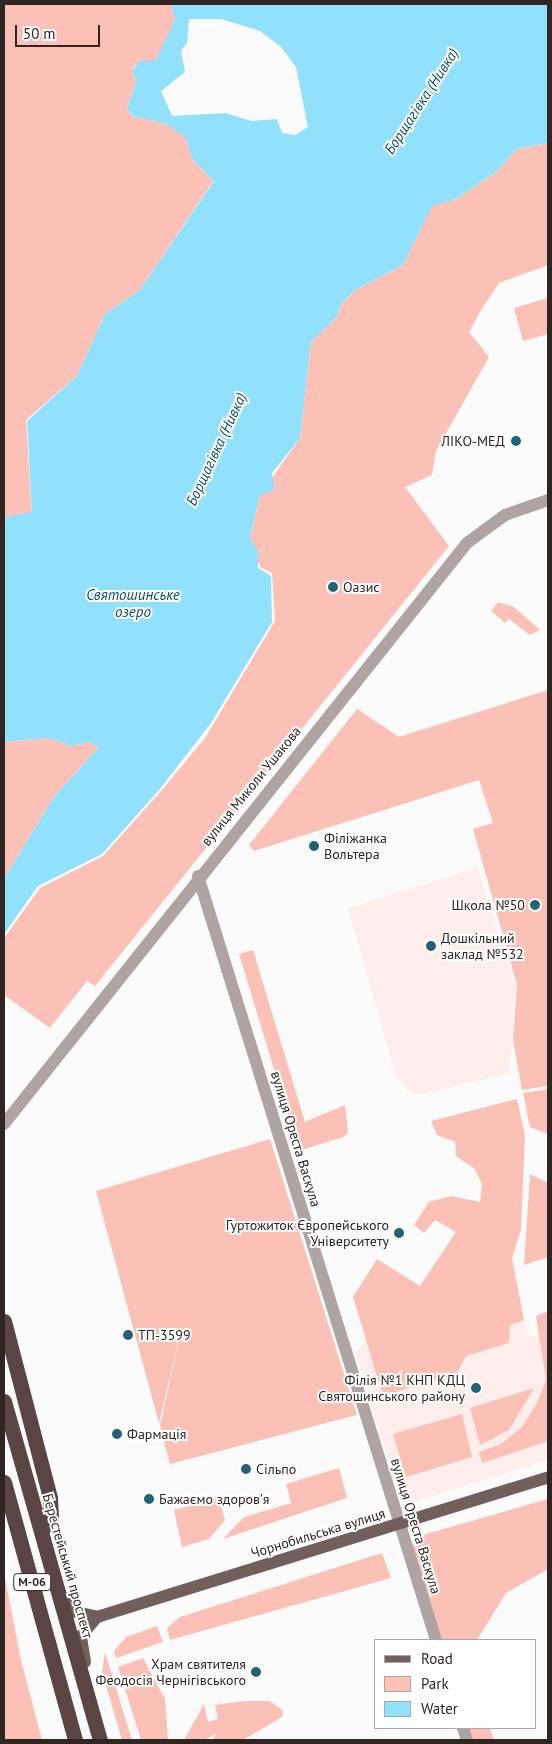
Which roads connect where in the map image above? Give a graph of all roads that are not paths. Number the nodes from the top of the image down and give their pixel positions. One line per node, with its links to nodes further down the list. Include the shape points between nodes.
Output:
1 (548, 500): 2 (street, вулиця Миколи Ушакова, via 505,514 467,544)
2 (198, 876): 3 (street, вулиця Миколи Ушакова); 8 (street, вулиця Ореста Васкула)
3 (4, 1124)
4 (4, 1321): 9 (highway, via 50,1498 51,1518)
5 (4, 1401): 9 (highway, Берестейський проспект / М-06)
6 (548, 1477): 8 (main road, Чорнобильська вулиця)
7 (4, 1482): 13 (highway, М-06)
8 (400, 1523): 11 (main road, Чорнобильська вулиця); 12 (street, вулиця Ореста Васкула)
9 (41, 1531): 10 (highway, Берестейський проспект / М-06)
10 (56, 1584): 11 (main road, Чорнобильська вулиця, via 72,1611); 14 (highway, Берестейський проспект / М-06)
11 (97, 1616): 15 (main road, via 83,1629 81,1648)
12 (436, 1639)
13 (75, 1740)
14 (100, 1740)
15 (106, 1740)

